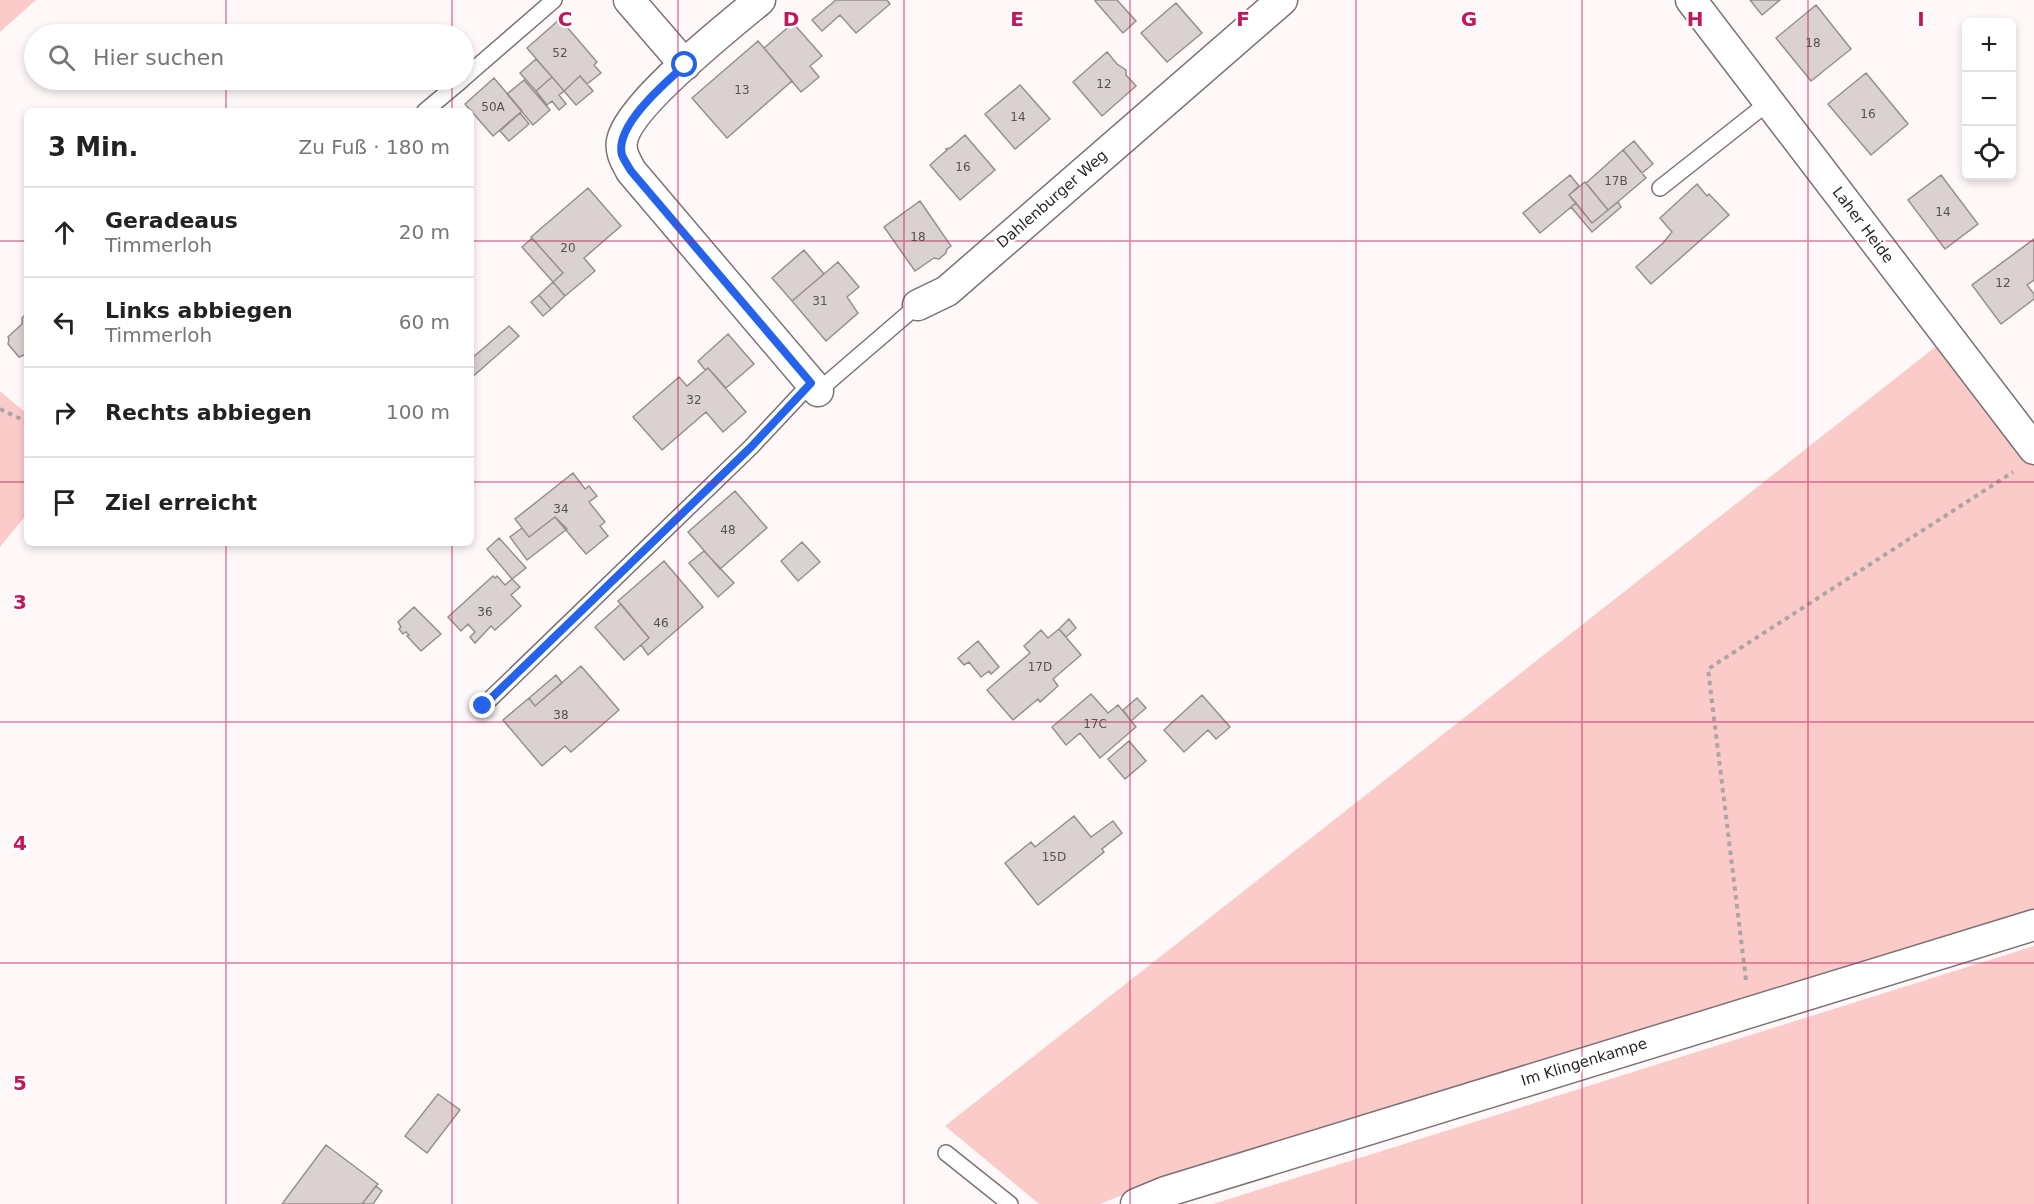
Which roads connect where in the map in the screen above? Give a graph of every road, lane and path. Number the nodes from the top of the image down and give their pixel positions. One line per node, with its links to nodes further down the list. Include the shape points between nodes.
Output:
1 (554, 0): 7 (lane)
2 (629, 0): 6 (street)
3 (760, 0): 6 (street)
4 (1282, 0): 12 (street, Dahlenburger Weg, via 946,291)
5 (1691, 0): 9 (street, Laher Heide)
6 (685, 65): 13 (street, via 631,122 622,139 622,154 631,171)
7 (474, 69)
8 (450, 90): 10 (lane)
9 (1769, 102): 11 (lane); 16 (street, Laher Heide)
10 (429, 108)
11 (1660, 188)
12 (918, 305): 13 (lane, Dahlenburger Weg)
13 (814, 387): 18 (lane, Dahlenburger Weg)
14 (0, 409): 15 (path)
15 (24, 421)
16 (2034, 449)
17 (2014, 471): 20 (path, via 1708,669)
18 (483, 706)
19 (2034, 925): 20 (street, Im Klingenkampe)
20 (1749, 1011): 23 (street, Im Klingenkampe, via 1176,1188)
21 (946, 1153): 22 (lane)
22 (1010, 1204)
23 (1136, 1204)

